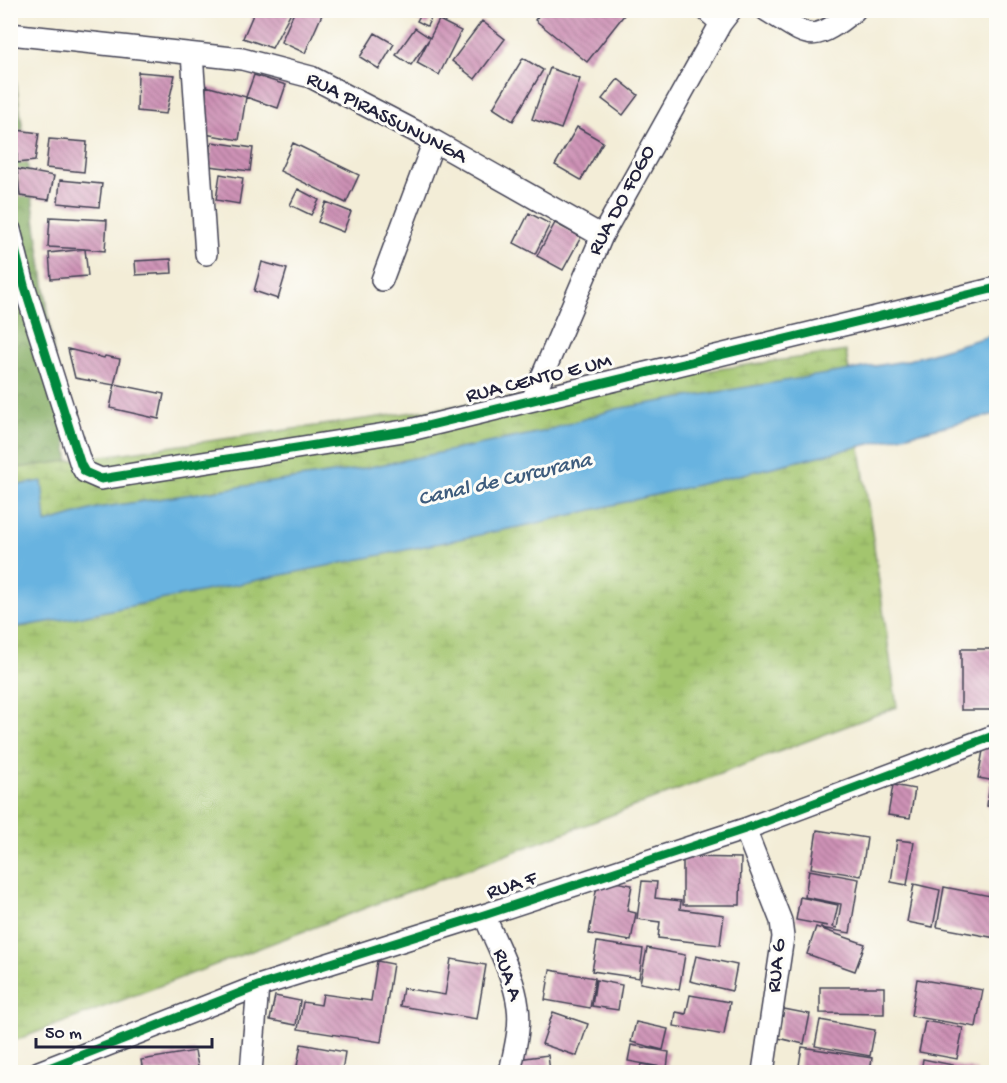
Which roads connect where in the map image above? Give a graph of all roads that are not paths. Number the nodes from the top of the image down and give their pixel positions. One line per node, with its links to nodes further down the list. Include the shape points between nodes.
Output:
1 (766, 10): 2 (street, via 804,33 821,34)
2 (855, 10)
3 (719, 15): 8 (street, RUA DO FOGO)
4 (10, 34): 5 (street, RUA PIRASSUNUNGA)
5 (192, 54): 6 (street, RUA PIRASSUNUNGA, via 242,59 311,77); 9 (street)
6 (434, 141): 8 (street, RUA PIRASSUNUNGA); 10 (street)
7 (10, 230): 11 (street)
8 (602, 236): 13 (street, RUA DO FOGO)
9 (206, 254)
10 (382, 280)
11 (17, 284): 13 (street, RUA CENTO E UM, via 81,465 85,472 101,479 410,430)
12 (996, 288): 13 (street, RUA CENTO E UM)
13 (532, 400)
14 (996, 735): 15 (street, RUA F)
15 (745, 829): 16 (street, RUA F); 21 (street, RUA G, via 781,921 783,937)
16 (484, 915): 17 (street, RUA F); 20 (street, RUA A, via 518,1008)
17 (258, 986): 18 (street, RUA F); 19 (street)
18 (39, 1072)
19 (251, 1072)
20 (510, 1072)
21 (763, 1072)

